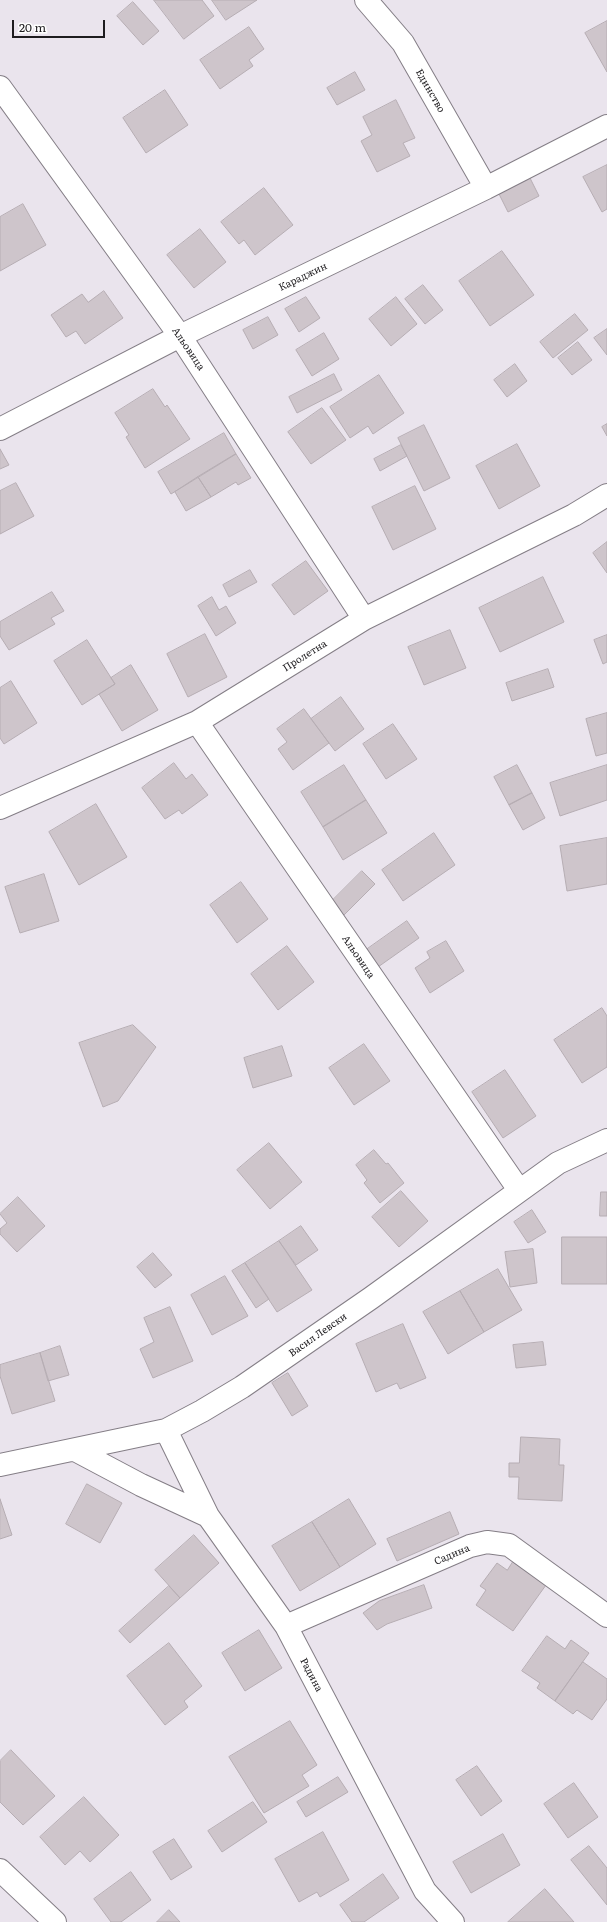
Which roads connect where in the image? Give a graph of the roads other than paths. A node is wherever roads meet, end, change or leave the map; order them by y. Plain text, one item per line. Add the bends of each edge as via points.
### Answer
1 (366, 0) edge
2 (0, 87) edge
3 (607, 126) edge
4 (486, 188) junction
5 (180, 336) junction
6 (0, 429) edge
7 (607, 495) edge
8 (364, 620) junction
9 (197, 722) junction
10 (0, 808) edge
11 (607, 1140) edge
12 (519, 1190) junction
13 (166, 1430) junction
14 (75, 1450) junction
15 (0, 1465) edge
16 (208, 1516) junction
17 (607, 1616) edge
18 (286, 1626) junction
19 (0, 1870) edge
20 (55, 1922) edge
21 (453, 1922) edge

1 - 4 street, Единство via 403,43
2 - 5 street, Альовица
3 - 4 street, Караджин
4 - 5 street, Караджин
5 - 6 street, Караджин
5 - 8 street, Альовица
7 - 8 street, Пролетна via 574,515
8 - 9 street, Пролетна
9 - 10 street, Пролетна
9 - 12 street, Альовица
11 - 12 street, Васил Левски via 558,1163
12 - 13 street, Васил Левски via 371,1298 242,1387
13 - 14 street, Васил Левски
13 - 16 street, Радина
14 - 15 street, Васил Левски
14 - 16 street via 141,1485
16 - 18 street, Радина
17 - 18 street, Садина via 509,1545 487,1542 470,1546
18 - 21 street, Радина via 425,1891
19 - 20 street

